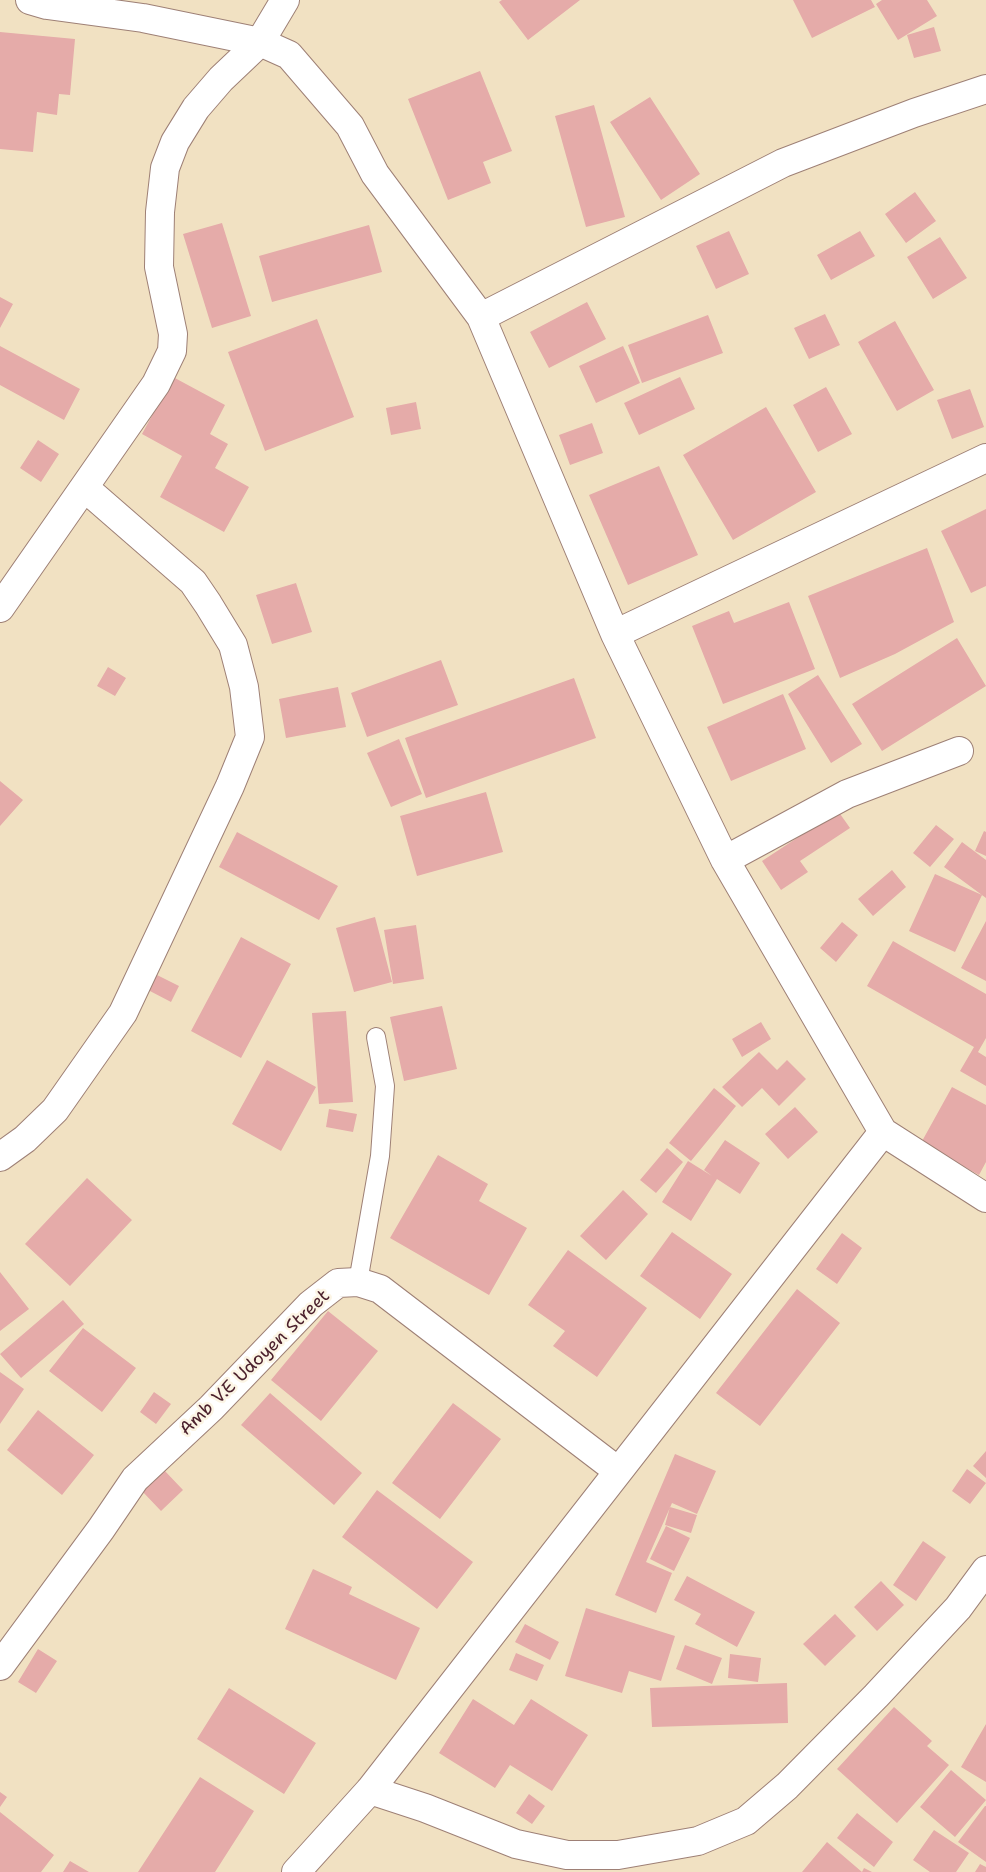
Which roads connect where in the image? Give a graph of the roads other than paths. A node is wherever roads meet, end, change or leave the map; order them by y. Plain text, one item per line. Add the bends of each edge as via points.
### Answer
1 (30, 0) edge
2 (285, 0) edge
3 (260, 42) junction
4 (986, 89) edge
5 (481, 317) junction
6 (986, 458) edge
7 (85, 488) junction
8 (0, 608) edge
9 (615, 634) junction
10 (959, 751) dead end
11 (725, 860) junction
12 (376, 1037) dead end
13 (883, 1132) junction
14 (0, 1157) edge
15 (986, 1198) edge
16 (358, 1282) junction
17 (618, 1471) junction
18 (986, 1570) edge
19 (0, 1666) edge
20 (370, 1790) junction
21 (296, 1872) edge

1 - 3 street via 143,18
2 - 3 street
3 - 5 street via 289,55 350,126 375,174
3 - 7 street via 196,108 175,142 165,168 159,240 159,267 173,334 172,351 156,384
4 - 5 street via 783,163
5 - 9 street
6 - 9 street
7 - 8 street
7 - 14 street via 193,582 208,604 233,645 244,687 250,737 123,1012 56,1110
9 - 11 street
10 - 11 street via 847,794
11 - 13 street
12 - 16 lane via 385,1086 380,1156
13 - 15 street
13 - 17 street
16 - 17 street, Amb V.E Udoyen Street via 380,1289
16 - 19 street, Amb V.E Udoyen Street via 338,1283 311,1304 211,1408 135,1479
17 - 20 street
18 - 20 street via 958,1608 787,1786 746,1821 698,1841 618,1855 567,1855 516,1844
20 - 21 street

